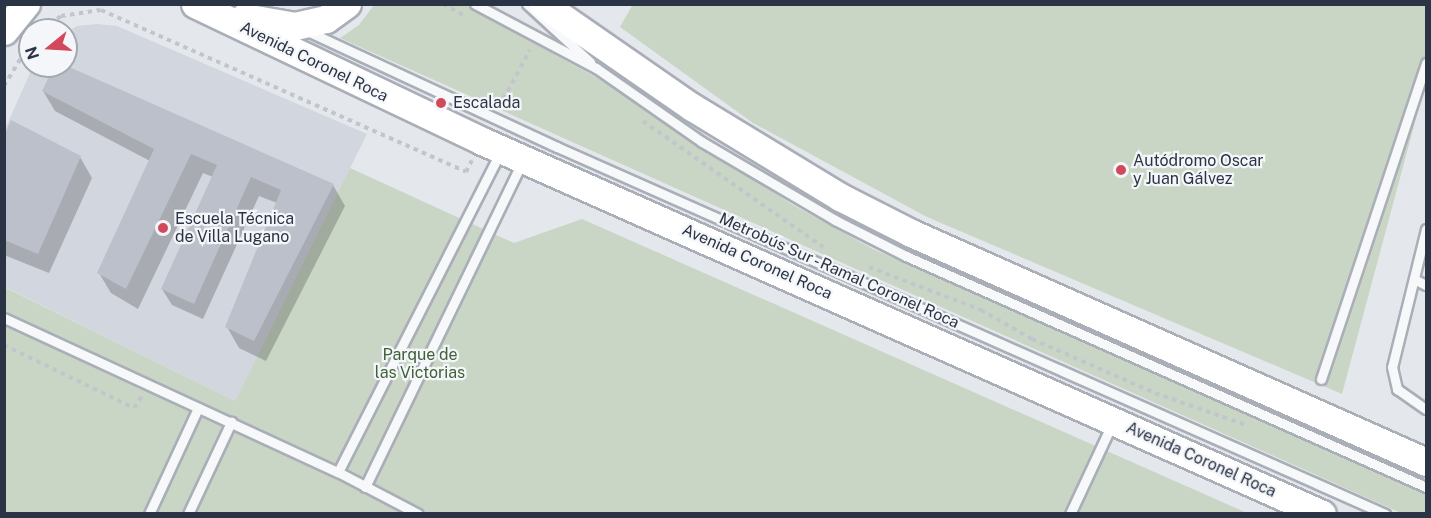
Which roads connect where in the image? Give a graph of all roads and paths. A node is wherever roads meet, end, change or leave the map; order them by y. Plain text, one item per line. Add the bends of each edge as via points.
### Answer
1 (26, 4) edge
2 (347, 4) edge
3 (475, 4) edge
4 (527, 4) edge
5 (200, 7) edge
6 (552, 7) edge
7 (58, 18) edge
8 (295, 26) junction
9 (4, 31) edge
10 (530, 50) dead end
11 (18, 63) edge
12 (1426, 63) edge
13 (596, 68) junction
14 (4, 87) edge
15 (494, 116) junction
16 (513, 154) junction
17 (466, 172) dead end
18 (1426, 229) edge
19 (1414, 279) junction
20 (1426, 285) edge
21 (4, 318) edge
22 (4, 345) edge
23 (1321, 379) dead end
24 (148, 385) junction
25 (198, 408) junction
26 (1426, 410) edge
27 (1113, 422) junction
28 (231, 423) junction
29 (1426, 462) edge
30 (338, 472) junction
31 (365, 487) junction
32 (1426, 487) edge
33 (149, 513) edge
34 (188, 513) edge
35 (418, 513) edge
36 (1070, 513) edge
37 (1322, 513) edge
38 (1385, 513) edge

1 - 9 main road
2 - 8 main road via 326,19
3 - 13 lane
4 - 13 lane
5 - 8 main road
5 - 16 main road, Avenida Coronel Roca via 312,63
6 - 29 main road via 692,107 840,197 922,238
7 - 17 path via 101,10
8 - 15 lane, Metrobús Sur - Ramal Coronel Roca
10 - 15 path
11 - 14 path
12 - 23 lane
13 - 32 lane via 702,142 875,241
15 - 38 lane, Metrobús Sur - Ramal Coronel Roca
16 - 27 main road, Avenida Coronel Roca
16 - 30 lane
16 - 31 lane
18 - 19 lane
19 - 20 lane
19 - 26 lane via 1392,367 1397,389
21 - 24 lane
22 - 24 path via 134,408
24 - 25 lane
25 - 28 lane
25 - 33 lane
27 - 36 lane
27 - 37 main road, Avenida Coronel Roca
28 - 30 lane
28 - 34 lane
30 - 31 lane
31 - 35 lane

